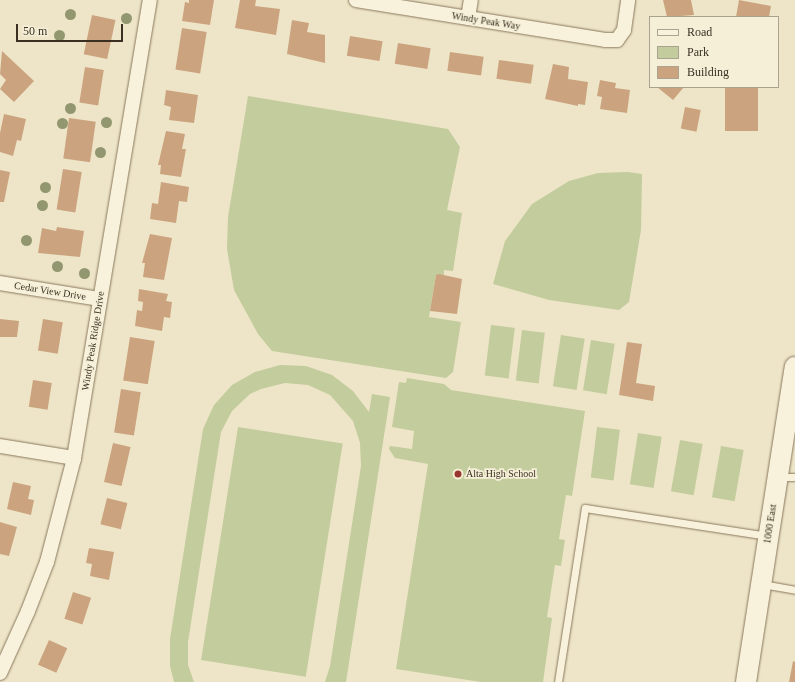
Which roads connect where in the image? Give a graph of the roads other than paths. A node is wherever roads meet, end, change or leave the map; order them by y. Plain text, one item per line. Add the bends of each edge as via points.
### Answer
1 (150, 0) edge
2 (356, 0) edge
3 (471, 0) edge
4 (628, 0) edge
5 (468, 18) junction
6 (0, 283) edge
7 (100, 299) junction
8 (795, 367) edge
9 (0, 446) edge
10 (74, 458) junction
11 (786, 477) edge
12 (768, 536) junction
13 (761, 584) junction
14 (795, 590) edge
15 (0, 673) edge
16 (558, 682) edge
17 (746, 682) edge

1 - 7 street, Windy Peak Ridge Drive
2 - 5 street, Windy Peak Way
3 - 5 street
4 - 5 street, Windy Peak Way via 624,30 617,40 593,39
6 - 7 street, Cedar View Drive
7 - 10 street, Windy Peak Ridge Drive
8 - 11 street, 1000 East
9 - 10 street
10 - 15 street, Windy Peak Ridge Drive via 47,562
11 - 12 street, 1000 East
12 - 13 street, 1000 East
12 - 16 lane via 585,508
13 - 14 lane
13 - 17 street, 1000 East

